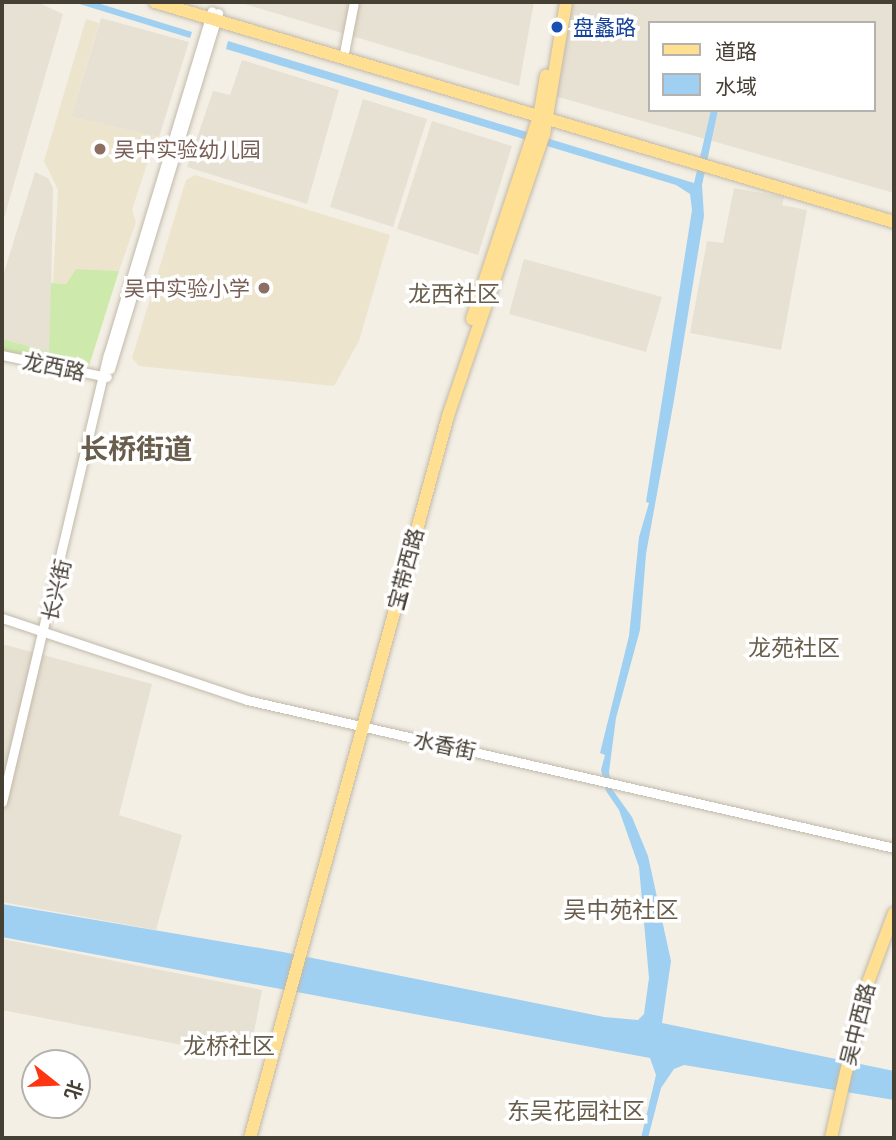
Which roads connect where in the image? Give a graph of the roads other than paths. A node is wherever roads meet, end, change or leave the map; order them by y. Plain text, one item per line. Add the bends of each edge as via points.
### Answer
1 (155, 2) edge
2 (180, 2) edge
3 (354, 2) edge
4 (558, 2) edge
5 (566, 2) edge
6 (214, 16) junction
7 (344, 55) junction
8 (544, 114) junction
9 (710, 164) junction
10 (894, 214) edge
11 (894, 222) edge
12 (2, 355) edge
13 (107, 377) junction
14 (2, 618) edge
15 (46, 632) junction
16 (358, 726) junction
17 (2, 802) edge
18 (894, 848) edge
19 (894, 913) edge
20 (894, 930) edge
21 (286, 991) junction
22 (852, 1055) junction
23 (845, 1095) junction
24 (242, 1138) edge
25 (250, 1138) edge
26 (831, 1138) edge
27 (838, 1138) edge

1 - 6 main road
2 - 6 main road
3 - 7 street
4 - 8 main road, 宝带西路
5 - 8 main road, 宝带西路
6 - 7 main road
6 - 13 street, 长兴街 via 108,355
7 - 8 main road
8 - 9 main road
8 - 16 main road, 宝带西路 via 448,416
9 - 10 main road
9 - 11 main road
12 - 13 street, 龙西路
13 - 15 street, 长兴街
14 - 15 street, 水香街
15 - 16 street, 水香街 via 247,699
15 - 17 street, 长兴街
16 - 18 street, 水香街
16 - 21 main road, 宝带西路
19 - 22 main road, 吴中西路 via 866,986
20 - 22 main road, 吴中西路
21 - 24 main road, 宝带西路
21 - 25 main road, 宝带西路
22 - 23 main road, 吴中西路
23 - 26 main road, 吴中西路
23 - 27 main road, 吴中西路

